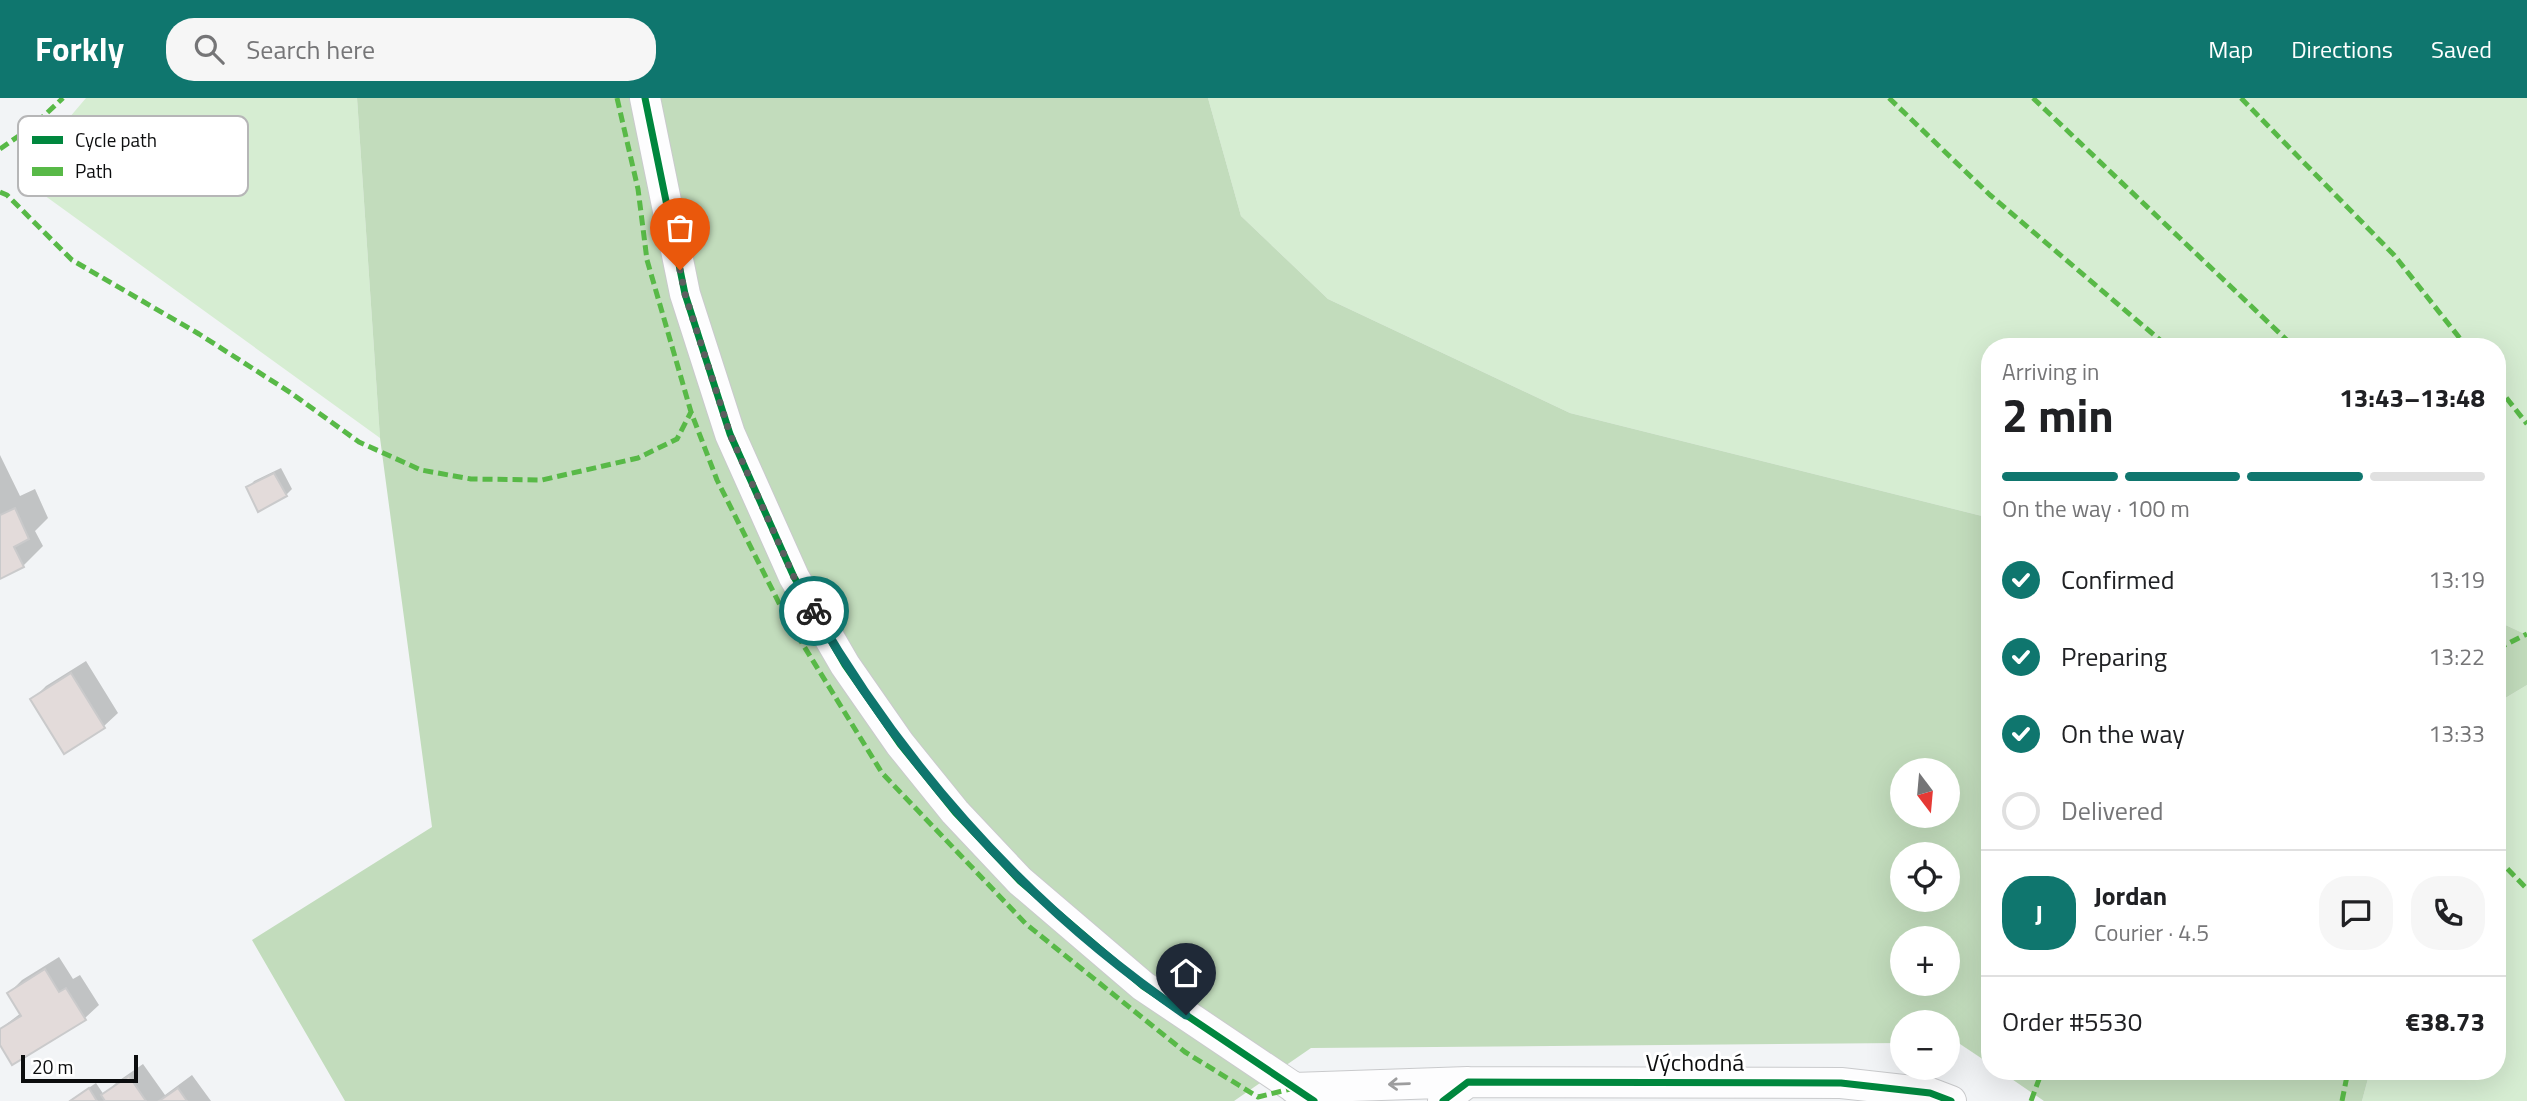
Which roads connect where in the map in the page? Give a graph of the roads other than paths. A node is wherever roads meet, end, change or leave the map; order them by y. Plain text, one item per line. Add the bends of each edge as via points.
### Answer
1 (645, 98) edge
2 (1468, 1082) junction
3 (1304, 1095) edge
4 (1443, 1101) edge
5 (1951, 1101) edge

1 - 3 street via 685,294 730,434 794,577 845,665 947,803 1020,881 1143,986
2 -> 3 street, Východná
2 - 4 street
2 - 5 street, Východná via 1842,1083 1930,1093

